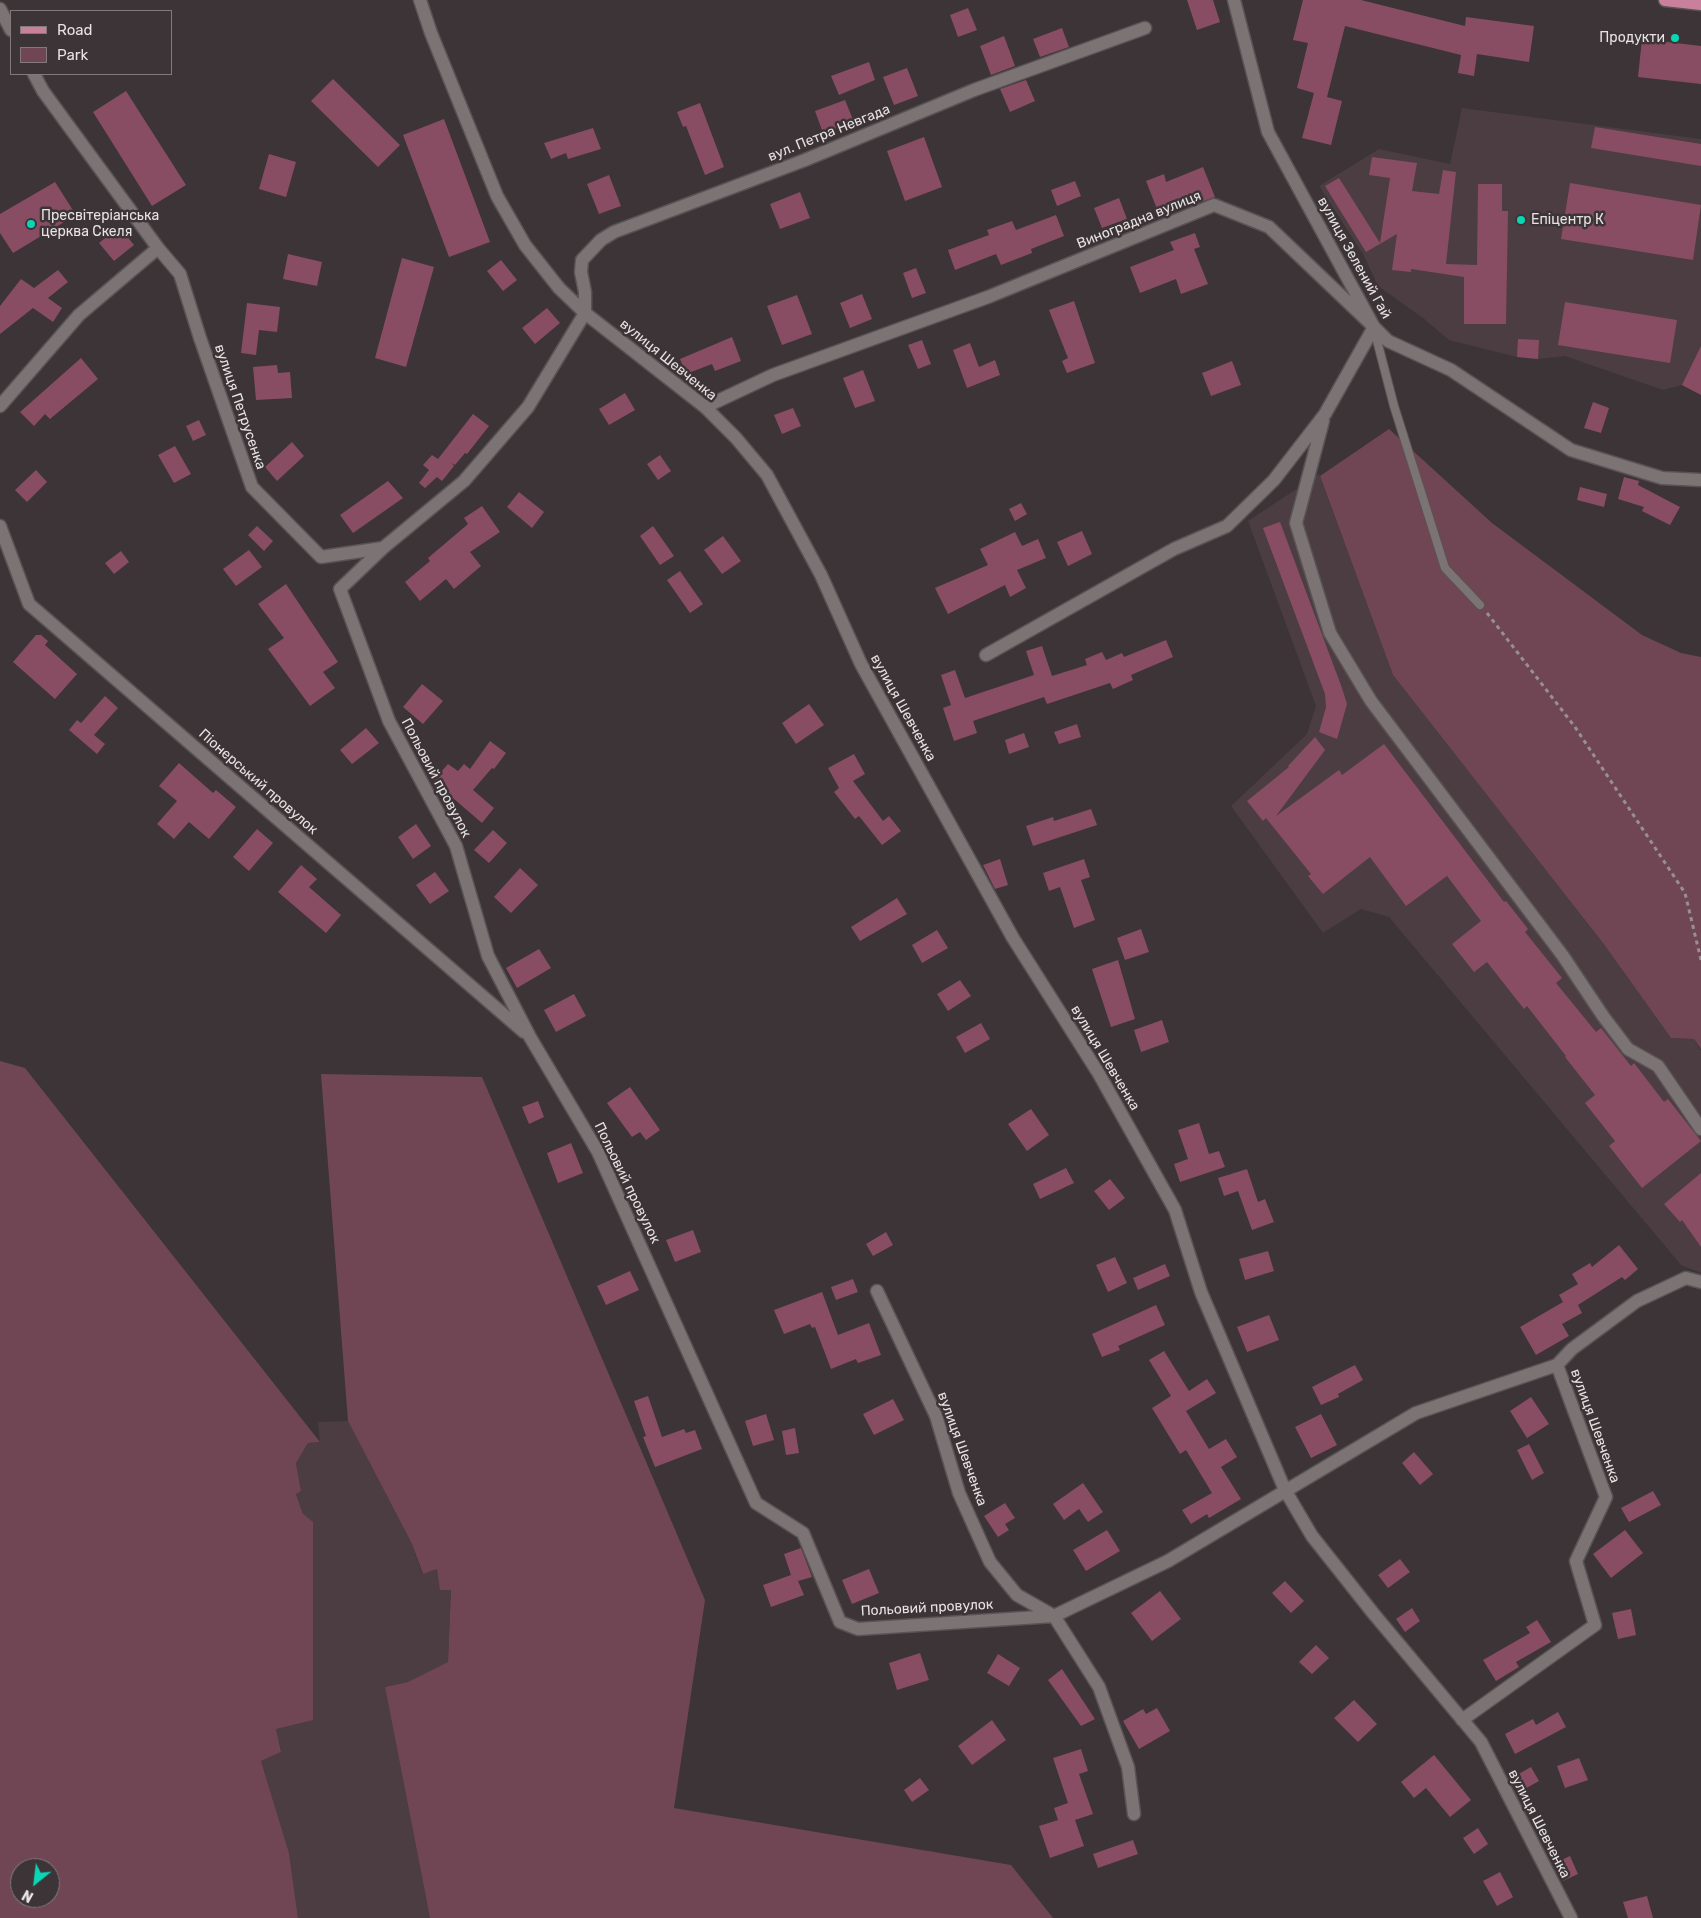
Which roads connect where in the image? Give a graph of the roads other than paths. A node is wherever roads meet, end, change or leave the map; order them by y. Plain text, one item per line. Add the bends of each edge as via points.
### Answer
1 (420, 0) edge
2 (1234, 0) edge
3 (1665, 0) edge
4 (1701, 4) edge
5 (0, 9) edge
6 (10, 28) edge
7 (1144, 28) dead end
8 (35, 75) edge
9 (158, 248) junction
10 (585, 313) junction
11 (1374, 327) junction
12 (0, 406) edge
13 (705, 407) junction
14 (1325, 414) junction
15 (1701, 480) edge
16 (0, 526) edge
17 (383, 548) junction
18 (1480, 605) road end
19 (986, 655) dead end
20 (530, 1037) junction
21 (1701, 1129) edge
22 (1701, 1271) edge
23 (1686, 1278) junction
24 (1701, 1282) edge
25 (877, 1291) dead end
26 (1557, 1366) junction
27 (1285, 1490) junction
28 (1054, 1616) junction
29 (1462, 1720) junction
30 (1134, 1814) dead end
31 (1571, 1918) edge

1 - 10 street, вулиця Шевченка via 497,196 525,245 559,288
2 - 11 street, вулиця Зелений Гай via 1268,132
3 - 4 main road
5 - 6 street
7 - 10 street, вул. Петра Невгада via 974,90 805,160 614,232 601,240 582,260
8 - 9 street, вулиця Петрусенка
9 - 12 street via 78,316
9 - 17 street, вулиця Петрусенка via 180,274 252,487 321,557
10 - 13 street, вулиця Шевченка
10 - 17 street, Польовий провулок via 528,407 464,481
11 - 13 street, Виноградна вулиця via 1269,226 1214,205 988,297 773,375
11 - 14 street
11 - 15 street, вулиця Зелений Гай via 1388,341 1451,370 1571,450 1662,478
11 - 18 lane via 1394,406 1445,568
13 - 27 street, вулиця Шевченка via 767,475 821,575 861,664 1012,938 1098,1074 1175,1210 1201,1292
14 - 19 street via 1274,480 1227,526 1174,549
14 - 21 street via 1296,523 1330,634 1371,701 1553,942 1603,1016 1628,1049 1658,1066
16 - 20 street, Піонерський провулок via 29,604
17 - 20 street, Польовий провулок via 340,590 389,721 456,846 488,956
20 - 28 street, Польовий провулок via 598,1152 756,1504 803,1533 840,1622 858,1629
22 - 23 street
23 - 24 street
23 - 26 street via 1637,1301 1572,1349
25 - 28 street, вулиця Шевченка via 936,1416 959,1493 990,1562 1017,1595
26 - 27 street, вулиця Шевченка via 1416,1413
26 - 29 street, вулиця Шевченка via 1606,1497 1576,1561 1595,1625
27 - 28 street, Польовий провулок via 1168,1561
27 - 29 street, вулиця Шевченка via 1312,1536
28 - 30 street, вулиця Шевченка via 1099,1688 1128,1767
29 - 31 street, вулиця Шевченка via 1481,1742

